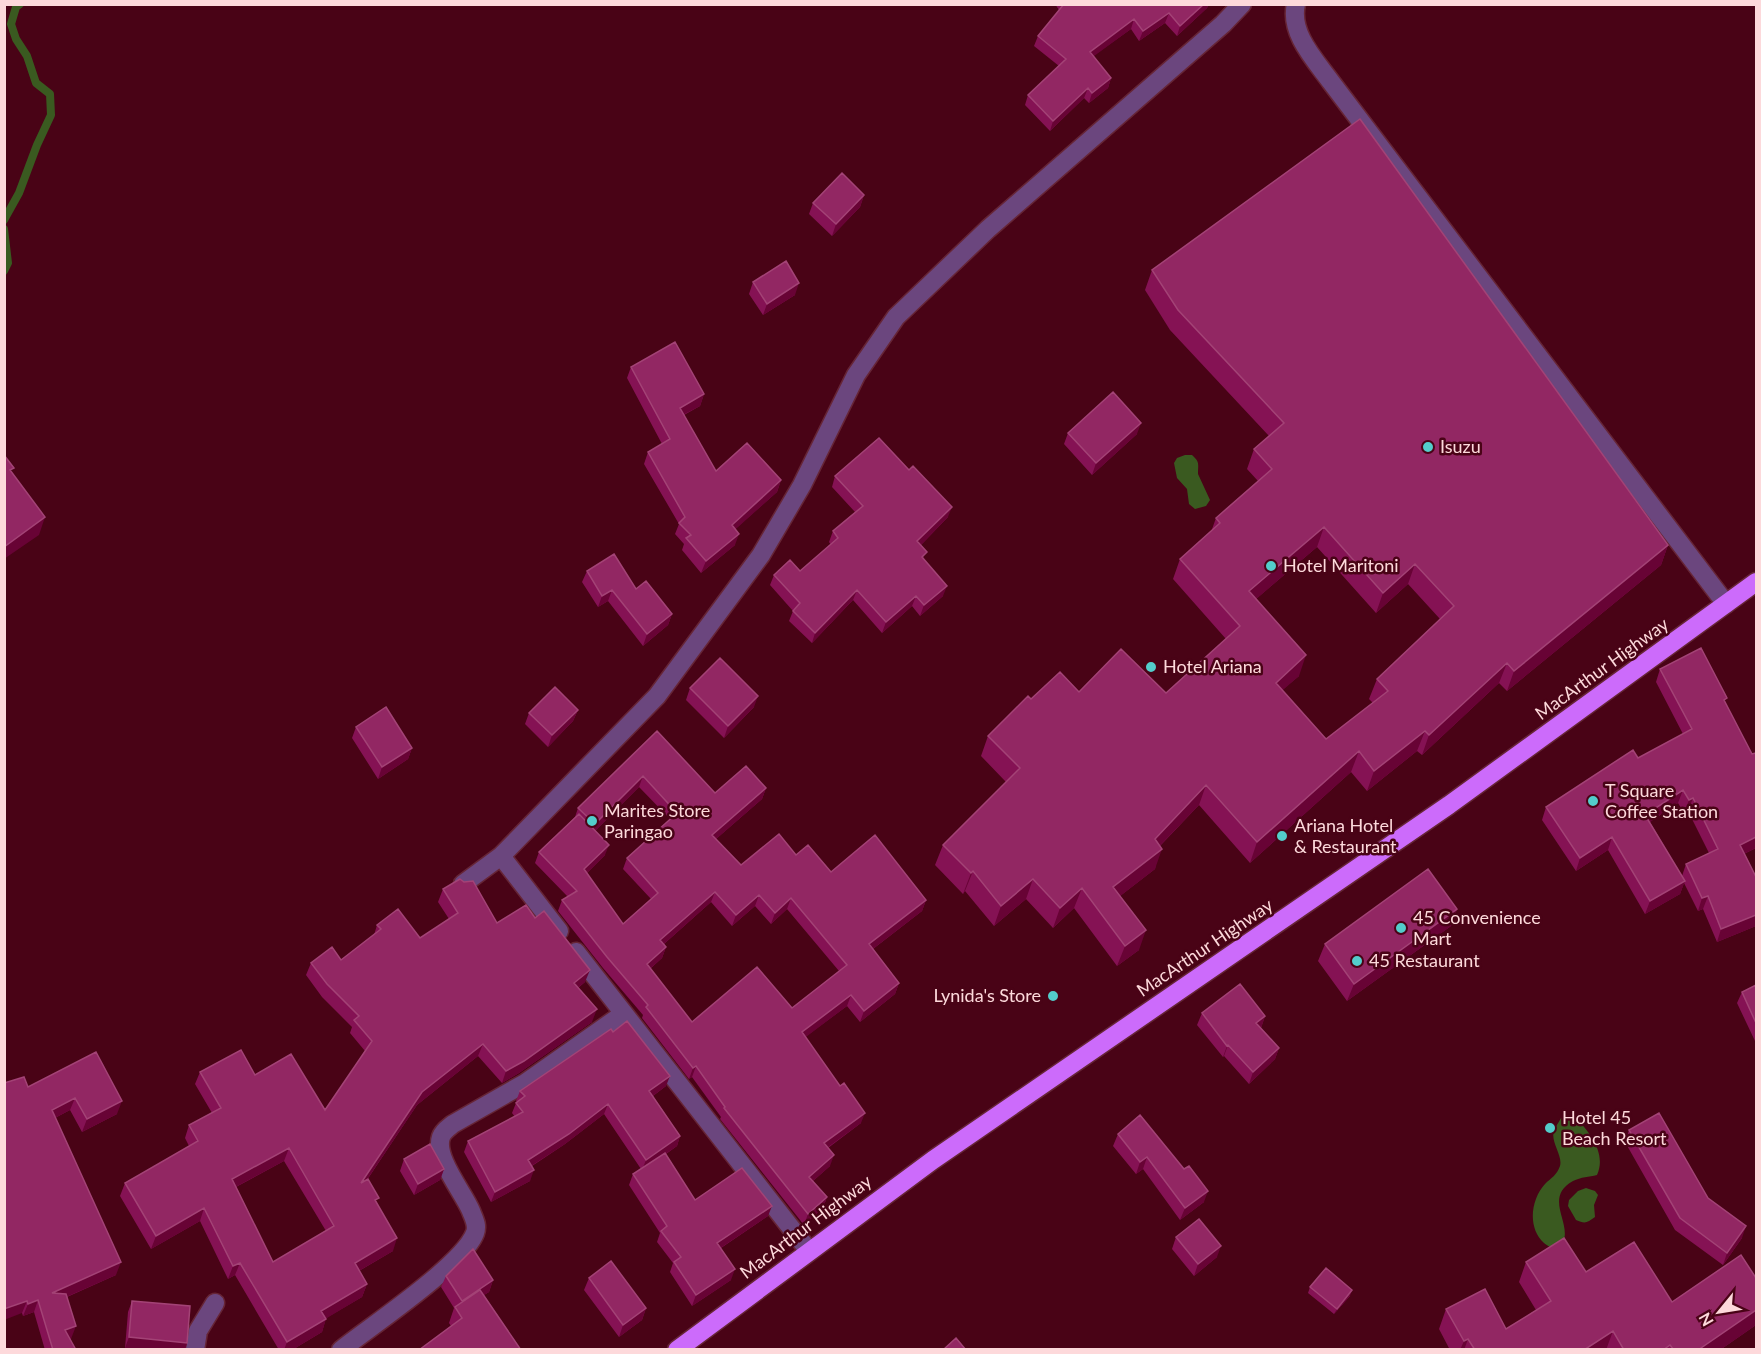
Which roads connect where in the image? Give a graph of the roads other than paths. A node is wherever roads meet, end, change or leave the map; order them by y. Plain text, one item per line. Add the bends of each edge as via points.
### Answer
1 (1242, 4) edge
2 (1296, 4) edge
3 (1756, 582) edge
4 (1726, 604) junction
5 (501, 856) junction
6 (463, 884) edge
7 (623, 1014) junction
8 (809, 1251) junction
9 (215, 1303) dead end
10 (195, 1350) edge
11 (341, 1350) edge
12 (677, 1350) edge

1 - 5 street via 988,229 896,317 856,375 802,485 761,555 691,651 657,696
2 - 4 street via 1294,13 1302,41 1325,74
3 - 4 highway, MacArthur Highway
4 - 8 highway, MacArthur Highway via 1449,805 933,1160
5 - 6 street
5 - 7 street
7 - 8 street
7 - 11 street via 525,1083 444,1131 440,1139 441,1157 466,1198 476,1232 467,1248 436,1276
8 - 12 highway, MacArthur Highway
9 - 10 street via 198,1331

